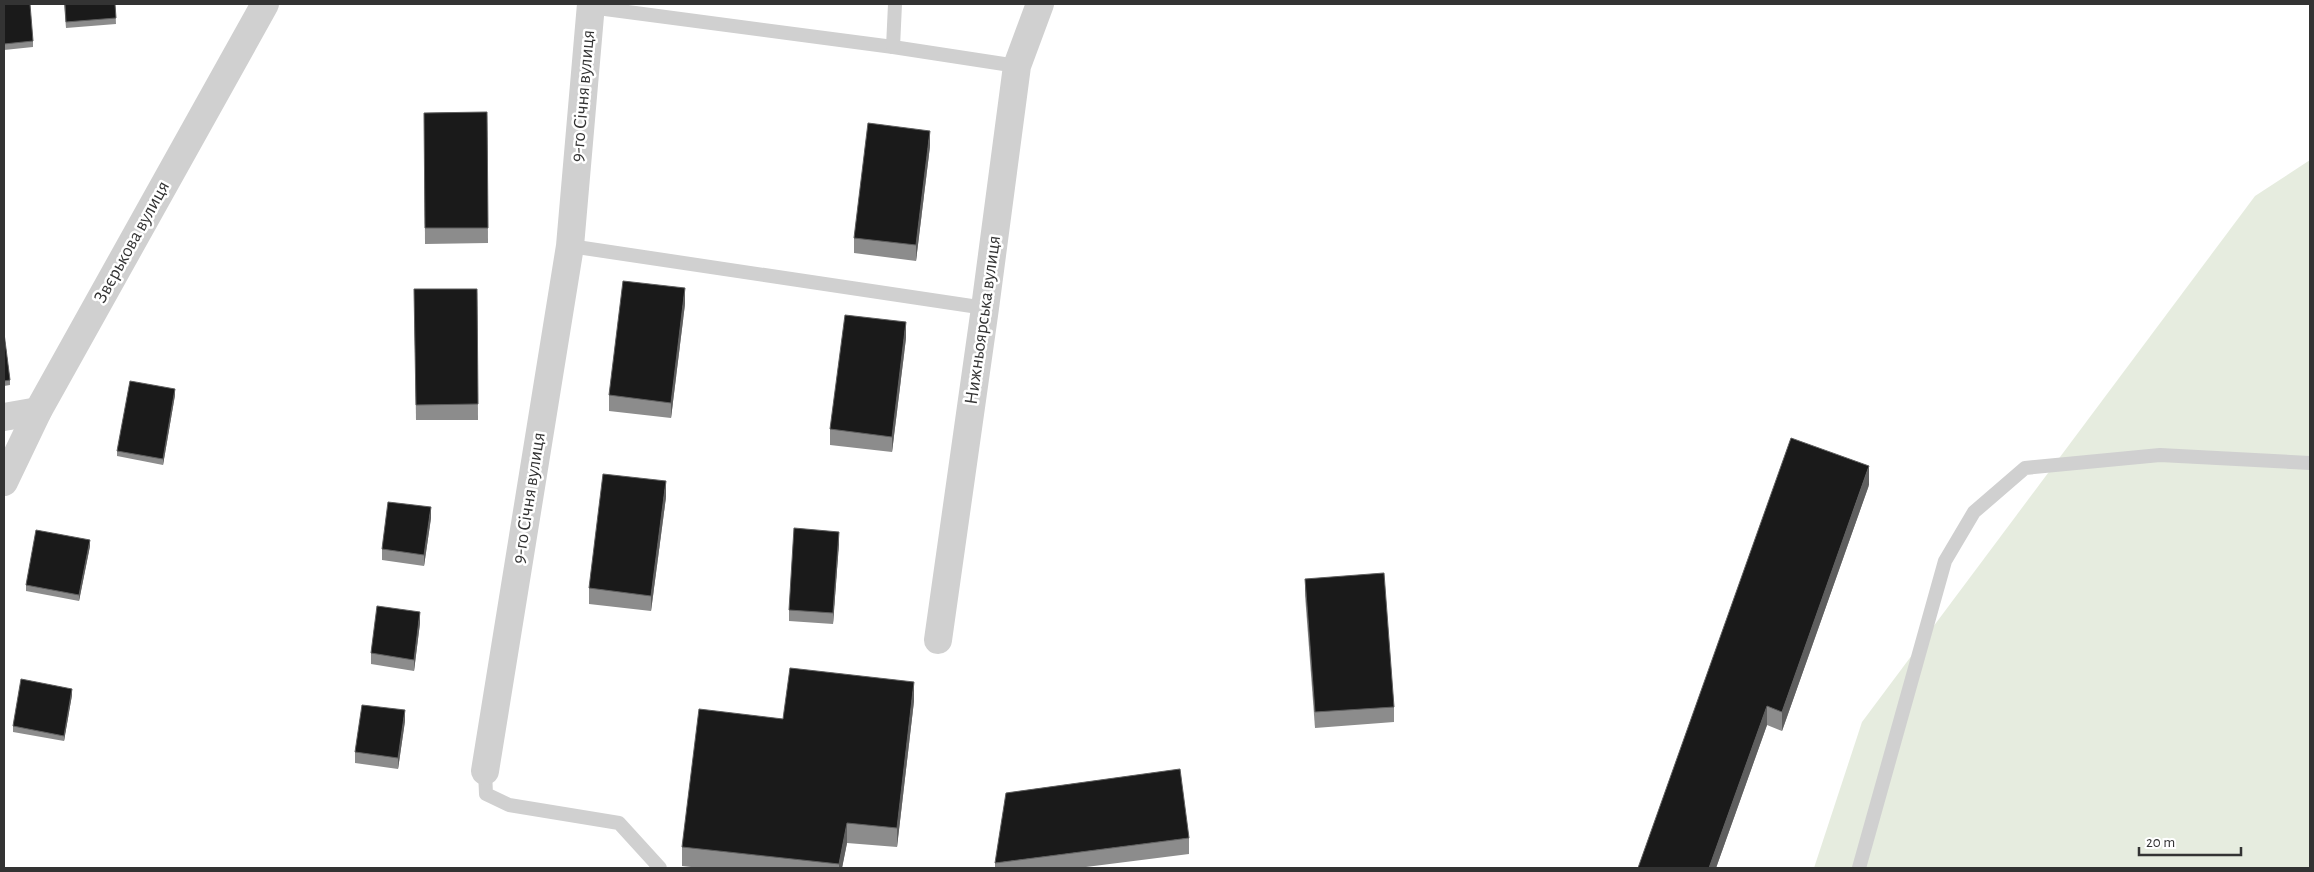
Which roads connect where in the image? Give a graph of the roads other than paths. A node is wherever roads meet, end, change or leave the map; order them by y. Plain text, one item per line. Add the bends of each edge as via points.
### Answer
1 (265, 4) edge
2 (895, 4) edge
3 (1040, 4) edge
4 (591, 5) edge
5 (894, 47) junction
6 (1017, 66) junction
7 (570, 246) junction
8 (986, 308) junction
9 (38, 411) junction
10 (4, 417) edge
11 (2310, 463) edge
12 (4, 482) edge
13 (938, 640) dead end
14 (485, 771) joint
15 (660, 868) edge
16 (1860, 868) edge

1 - 9 street, Звєрькова вулиця
2 - 5 lane
3 - 6 street, Нижньоярська вулиця
4 - 5 lane
4 - 7 street, 9-го Січня вулиця
5 - 6 lane
6 - 8 street, Нижньоярська вулиця
7 - 8 lane
7 - 14 street, 9-го Січня вулиця
8 - 13 street, Нижньоярська вулиця
9 - 10 street
9 - 12 street, Звєрькова вулиця
11 - 16 lane via 2160,455 2025,468 1974,512 1945,560
14 - 15 lane, 9-го Січня вулиця via 486,794 509,805 619,823

